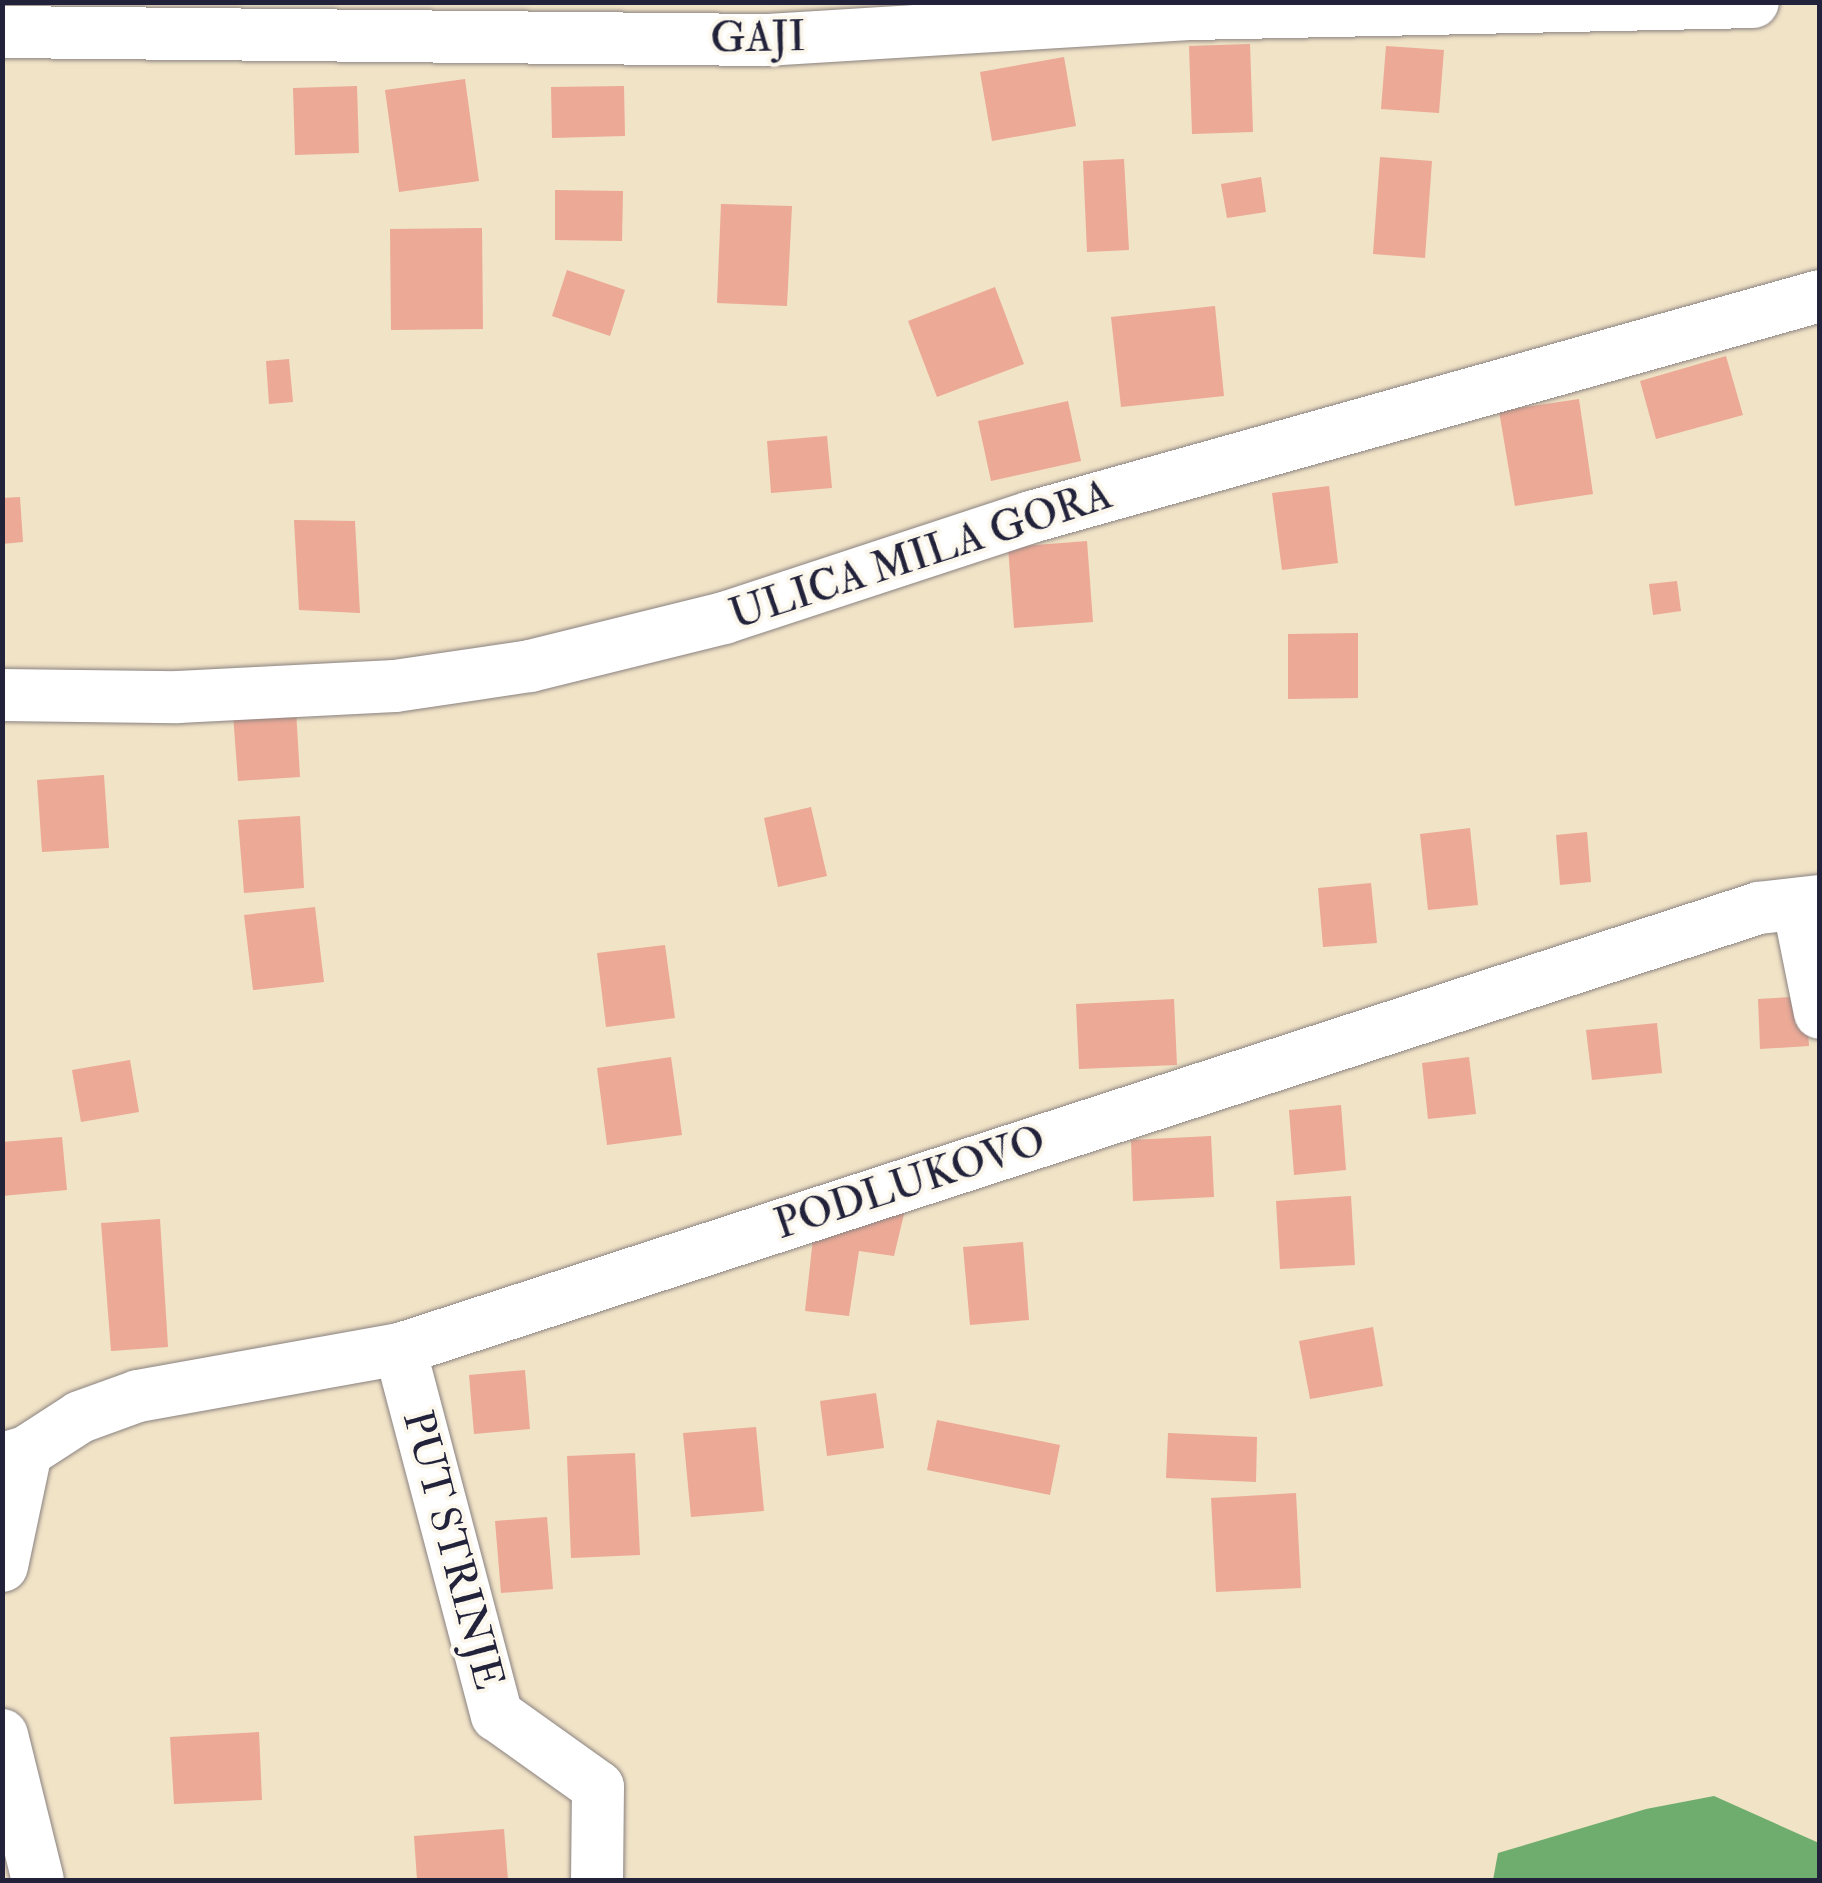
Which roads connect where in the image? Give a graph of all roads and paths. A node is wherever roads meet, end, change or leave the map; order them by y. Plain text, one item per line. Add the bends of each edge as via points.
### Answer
1 (1753, 2) edge
2 (2, 32) edge
3 (1820, 296) edge
4 (2, 695) edge
5 (1809, 903) edge
6 (1820, 1013) edge
7 (400, 1349) junction
8 (14, 1456) edge
9 (2, 1566) edge
10 (2, 1734) edge
11 (38, 1880) edge
12 (597, 1880) edge

1 - 2 street, GAJI via 1192,14 766,40
3 - 4 street, ULICA MILA GORA via 1032,517 724,618 530,666 375,687 178,697
5 - 6 street
5 - 7 street, PODLUKOVO via 1759,908
7 - 8 street, PODLUKOVO via 138,1396 80,1416
7 - 12 street, PUT STRINJE via 497,1716 598,1787
8 - 9 street
10 - 11 street

